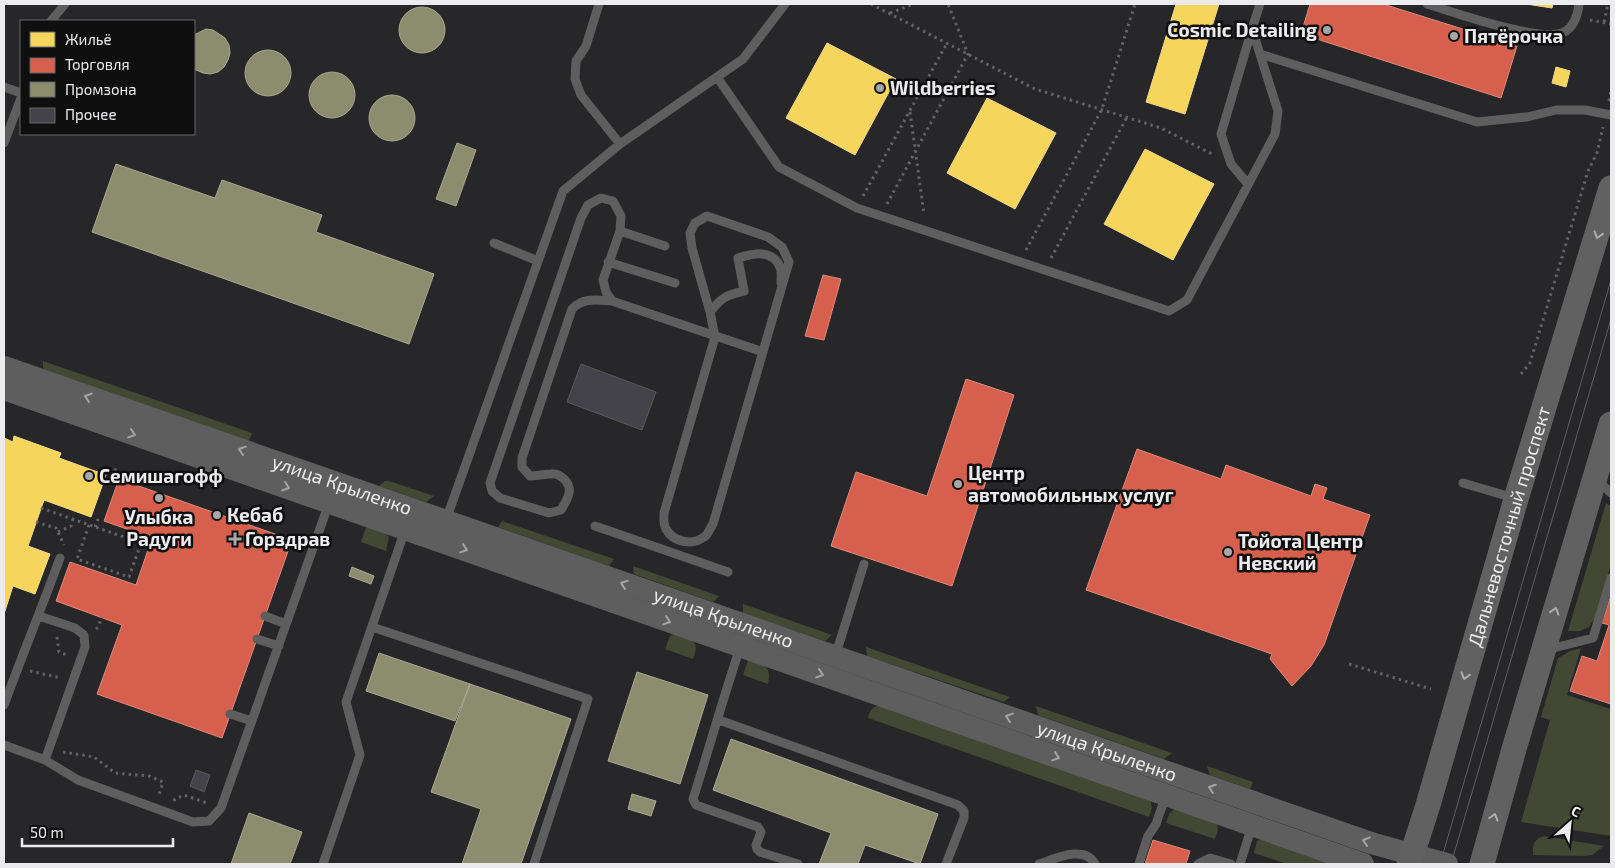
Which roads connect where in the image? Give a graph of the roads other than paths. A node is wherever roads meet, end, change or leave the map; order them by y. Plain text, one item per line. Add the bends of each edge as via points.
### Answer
1 (65, 4) edge
2 (599, 4) edge
3 (785, 4) edge
4 (1260, 4) edge
5 (1427, 4) edge
6 (1579, 4) edge
7 (52, 20) edge
8 (1252, 29) junction
9 (1260, 54) junction
10 (717, 78) junction
11 (4, 87) edge
12 (20, 94) edge
13 (20, 101) edge
14 (1611, 114) edge
15 (4, 143) edge
16 (620, 144) junction
17 (1248, 184) junction
18 (1611, 188) edge
19 (620, 231) junction
20 (494, 243) dead end
21 (664, 246) dead end
22 (538, 261) junction
23 (608, 262) junction
24 (675, 283) dead end
25 (782, 290) junction
26 (612, 301) junction
27 (710, 312) junction
28 (715, 337) junction
29 (763, 352) junction
30 (4, 367) edge
31 (4, 389) edge
32 (1611, 424) edge
33 (1463, 483) dead end
34 (1603, 486) edge
35 (332, 493) junction
36 (1516, 499) junction
37 (409, 519) junction
38 (595, 526) dead end
39 (442, 531) junction
40 (60, 558) road end
41 (864, 564) dead end
42 (728, 572) dead end
43 (1611, 578) edge
44 (39, 616) junction
45 (265, 616) dead end
46 (286, 624) junction
47 (372, 627) junction
48 (744, 636) junction
49 (257, 638) dead end
50 (278, 646) junction
51 (1543, 651) junction
52 (835, 657) junction
53 (4, 705) edge
54 (230, 714) dead end
55 (719, 720) junction
56 (252, 721) junction
57 (4, 745) edge
58 (45, 760) junction
59 (1170, 785) junction
60 (1256, 815) junction
61 (1411, 859) edge
62 (323, 864) edge
63 (534, 864) edge
64 (798, 864) edge
65 (946, 864) edge
66 (1039, 864) edge
67 (1095, 864) edge
68 (1139, 864) edge
69 (1198, 864) edge
70 (1226, 864) edge
71 (1240, 864) edge
72 (1363, 864) edge
73 (1447, 864) edge
74 (1482, 864) edge

1 - 7 lane
2 - 16 lane via 586,46 576,61 575,79 581,95
3 - 10 lane via 743,59
4 - 8 lane
5 - 6 lane via 1495,25 1549,35 1566,31 1577,18
8 - 9 lane
8 - 17 lane via 1221,134 1231,164
9 - 14 lane via 1477,122 1527,117 1556,110
9 - 17 lane via 1278,111 1275,134
10 - 16 lane
10 - 17 lane via 779,166 857,208 1170,311 1187,300
11 - 12 lane
13 - 15 lane
16 - 22 lane via 563,191
18 -> 36 main road, Дальневосточный проспект
19 - 21 lane
19 - 23 lane
19 - 26 lane via 621,216 613,201 601,198 588,205 490,483 492,491 500,498 549,513 561,510 568,499 568,483 560,475 530,476 522,467 522,458 572,309 587,300
20 - 22 lane
22 - 39 lane
23 - 24 lane
23 - 26 lane via 603,280
25 - 27 lane via 780,267 771,256 758,253 738,258 744,290 718,301
25 - 27 lane via 789,262 782,247 768,237 707,216 695,223 690,233
25 - 29 lane
26 - 28 lane
27 - 28 lane
28 - 29 lane
28 - 29 lane via 664,513 664,527 671,536 682,541 706,537 713,524
35 -> 30 street, улица Крыленко
31 -> 35 street, улица Крыленко
32 - 34 main road
33 - 36 lane
51 -> 34 main road
35 - 37 street, улица Крыленко
35 - 46 lane
36 -> 61 main road, Дальневосточный проспект
37 - 39 street, улица Крыленко
37 - 47 lane
38 - 42 lane
39 - 48 street, улица Крыленко
40 - 44 lane
41 - 52 lane
43 - 51 lane via 1593,638
44 - 53 lane
44 - 58 lane via 76,628 84,635 85,647
45 - 46 lane
46 - 50 lane
47 - 62 lane via 346,702 360,755
47 - 63 lane via 588,699
48 - 52 street, улица Крыленко
48 - 55 lane
48 -> 59 street, улица Крыленко
49 - 50 lane
50 - 56 lane
74 -> 51 main road
59 -> 52 street, улица Крыленко
54 - 56 lane
55 - 64 lane via 693,803 758,827 761,832 756,845 760,852
55 - 65 lane via 958,805 964,811 964,818
56 - 58 lane via 222,808 209,821 193,822 78,780
57 - 58 lane
59 - 60 street, улица Крыленко
59 - 68 lane
61 -> 60 street, улица Крыленко via 1371,843
60 - 71 lane
60 - 72 street, улица Крыленко
61 - 73 street, улица Крыленко
66 - 67 lane via 1069,854 1082,855
69 - 70 lane via 1210,858

